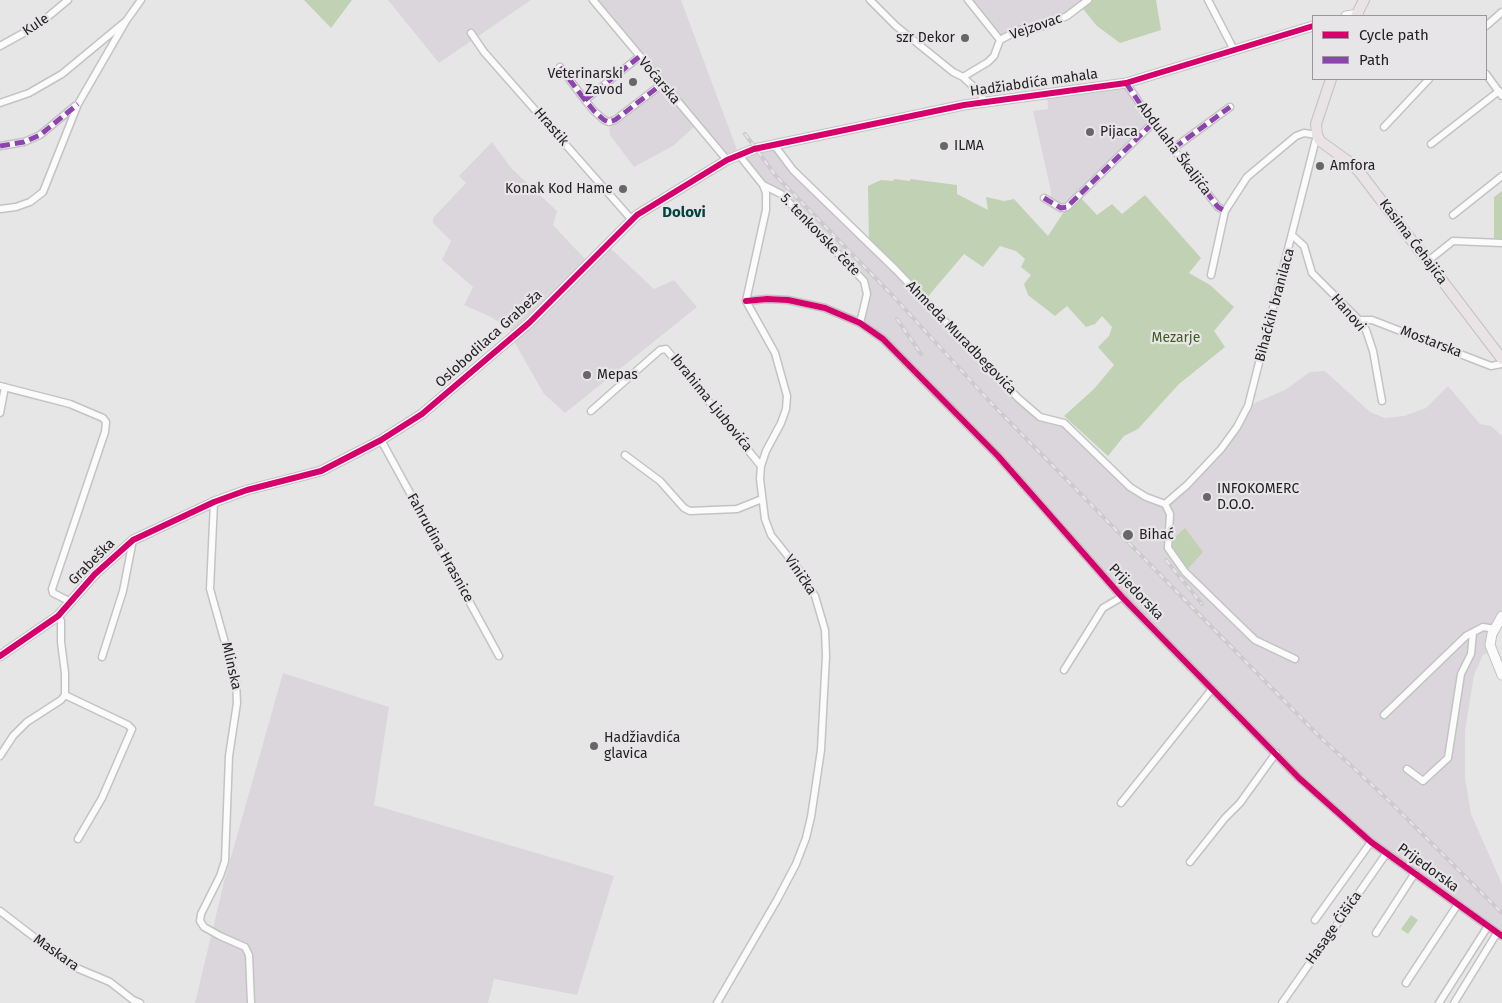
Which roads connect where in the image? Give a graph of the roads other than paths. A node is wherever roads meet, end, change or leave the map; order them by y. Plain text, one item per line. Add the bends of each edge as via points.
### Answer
1 (68, 0) edge
2 (141, 0) edge
3 (593, 0) edge
4 (870, 0) edge
5 (968, 0) edge
6 (1088, 0) edge
7 (1208, 0) edge
8 (1364, 0) edge
9 (1502, 12) edge
10 (1357, 15) edge
11 (126, 21) junction
12 (1487, 25) edge
13 (1312, 26) edge
14 (471, 33) dead end
15 (1000, 40) junction
16 (0, 46) edge
17 (1234, 50) junction
18 (639, 57) junction
19 (560, 67) dead end
20 (1487, 75) edge
21 (963, 77) junction
22 (1330, 80) edge
23 (1428, 80) edge
24 (1126, 83) junction
25 (662, 84) junction
26 (1500, 94) edge
27 (585, 100) junction
28 (0, 102) edge
29 (985, 102) junction
30 (78, 104) junction
31 (1230, 107) dead end
32 (1153, 124) junction
33 (1384, 127) dead end
34 (1317, 134) junction
35 (1431, 144) dead end
36 (0, 146) edge
37 (775, 146) junction
38 (1174, 148) junction
39 (754, 149) joint
40 (739, 155) junction
41 (727, 160) junction
42 (1502, 176) edge
43 (763, 185) junction
44 (1044, 198) dead end
45 (0, 209) edge
46 (1225, 211) junction
47 (1453, 215) dead end
48 (632, 220) junction
49 (1293, 236) junction
50 (1502, 243) edge
51 (1428, 261) junction
52 (1211, 275) dead end
53 (746, 301) junction
54 (1359, 320) junction
55 (860, 323) junction
56 (1502, 359) edge
57 (1502, 364) edge
58 (2, 387) edge
59 (1382, 401) dead end
60 (591, 411) dead end
61 (0, 413) edge
62 (381, 440) junction
63 (625, 455) dead end
64 (761, 466) junction
65 (762, 498) junction
66 (214, 502) junction
67 (1165, 504) junction
68 (133, 540) junction
69 (1122, 596) junction
70 (70, 602) junction
71 (58, 616) junction
72 (1502, 616) edge
73 (1494, 629) junction
74 (1473, 633) junction
75 (4, 651) edge
76 (0, 656) edge
77 (499, 656) dead end
78 (102, 657) dead end
79 (1295, 659) dead end
80 (1064, 670) dead end
81 (1502, 675) edge
82 (1212, 689) junction
83 (65, 694) junction
84 (1384, 715) dead end
85 (1276, 753) junction
86 (0, 756) edge
87 (1407, 769) dead end
88 (1121, 804) dead end
89 (78, 839) dead end
90 (1371, 842) junction
91 (1386, 854) junction
92 (1190, 862) dead end
93 (1415, 873) junction
94 (0, 904) edge
95 (1458, 904) junction
96 (1, 912) edge
97 (1315, 920) dead end
98 (1488, 926) junction
99 (1376, 933) dead end
100 (1500, 935) edge
101 (1406, 983) dead end
102 (140, 1003) edge
103 (251, 1003) edge
104 (717, 1003) edge
105 (1282, 1003) edge
106 (1439, 1003) edge
107 (1454, 1003) edge

1 - 16 street, Kule via 38,25
2 - 11 street
3 - 18 street, Voćarska
4 - 21 street via 896,26
5 - 15 street, Vejzovac
6 - 15 street, Vejzovac via 1052,23 1019,30
7 - 17 street
8 - 10 main road
9 - 12 street
11 - 28 street via 82,60 47,84
11 - 30 street
13 - 17 street, Hadžiabdića mahala
14 - 48 street, Hrastik via 484,52
15 - 21 street via 999,48 988,62
17 - 24 street, Hadžiabdića mahala
18 - 25 street, Voćarska
18 - 27 street
19 - 27 street
20 - 26 street
21 - 29 street
22 - 34 main road, Bihaćkih branilaca via 1316,124
23 - 33 street
24 - 29 street, Hadžiabdića mahala
24 - 32 street, Abdulaha Škaljića
25 - 27 street via 609,122 599,117
25 - 41 street, Voćarska
26 - 35 street
29 - 37 street, Hadžiabdića mahala
30 - 36 street via 40,135 24,142
30 - 45 street via 43,192 30,202
31 - 38 street
32 - 38 street, Abdulaha Škaljića
32 - 44 street via 1067,207 1061,208
34 - 46 street via 1296,136 1258,166
34 - 49 street, Bihaćkih branilaca
34 - 51 main road, Kasima Ćehajića via 1325,146 1361,174
37 - 39 street, Hadžiabdića mahala
37 - 67 street, Ahmeda Muradbegovića via 793,170 889,263 1018,398 1040,417 1064,423 1130,487
38 - 46 street, Abdulaha Škaljića via 1218,207
39 - 40 street, Oslobodilaca Grabeža
40 - 41 street, Oslobodilaca Grabeža
40 - 43 street
41 - 48 street, Oslobodilaca Grabeža
42 - 47 street
43 - 53 street via 766,210
43 - 55 street, 5. tenkovske čete via 781,194 864,281 867,294
46 - 52 street
48 - 62 street, Oslobodilaca Grabeža via 577,277 489,358 422,414
49 - 54 street, Hanovi via 1304,246 1312,273
49 - 67 street, Bihaćkih branilaca via 1248,406 1221,449
50 - 51 street via 1453,241
51 - 56 main road, Kasima Ćehajića
53 - 55 street, Prijedorska via 788,300 839,312
53 - 64 street, Vinička via 775,353 787,396 781,423
54 - 57 street, Mostarska via 1372,320 1491,366
54 - 59 street, Hanovi via 1374,351
55 - 69 street, Prijedorska via 884,340 928,383 998,456
58 - 61 street
58 - 70 street via 70,404 106,422 52,589
60 - 64 street, Ibrahima Ljubovića via 660,350 666,349
62 - 66 street, Oslobodilaca Grabeža via 321,471
62 - 77 street, Fahrudina Hrasnice
63 - 65 street via 660,481 690,511 737,510
64 - 65 street, Vinička
65 - 104 street, Vinička via 771,535 811,588 822,616 826,656 821,750 811,818 796,864
66 - 68 street, Grabeška
66 - 103 street, Mlinska via 210,589 238,692 229,756 225,861 200,921 204,927 245,947 250,962
67 - 79 street via 1170,514 1168,548 1185,572 1255,640
68 - 70 street, Grabeška via 112,557
68 - 78 street via 123,591
69 - 80 street via 1103,608
69 - 82 street, Prijedorska
70 - 71 street, Grabeška
71 - 75 street, Grabeška
71 - 83 street via 61,621
72 - 73 street
73 - 74 street via 1483,627
73 - 81 street via 1490,645
74 - 84 street via 1466,636
74 - 87 street via 1471,654 1461,674 1448,758 1423,781
75 - 76 street, Grabeška
82 - 85 street, Prijedorska
82 - 88 street
83 - 86 street via 22,726
83 - 89 street via 132,729 102,798
85 - 90 street, Prijedorska
85 - 92 street via 1240,803
90 - 91 street, Prijedorska
90 - 97 street
91 - 93 street, Prijedorska
91 - 105 street, Hasage Ćišića
93 - 95 street, Prijedorska
93 - 99 street
94 - 96 street
95 - 98 street, Prijedorska
95 - 101 street
96 - 102 street, Maskara via 72,966 110,982
98 - 100 street, Prijedorska
98 - 106 street
100 - 107 street

